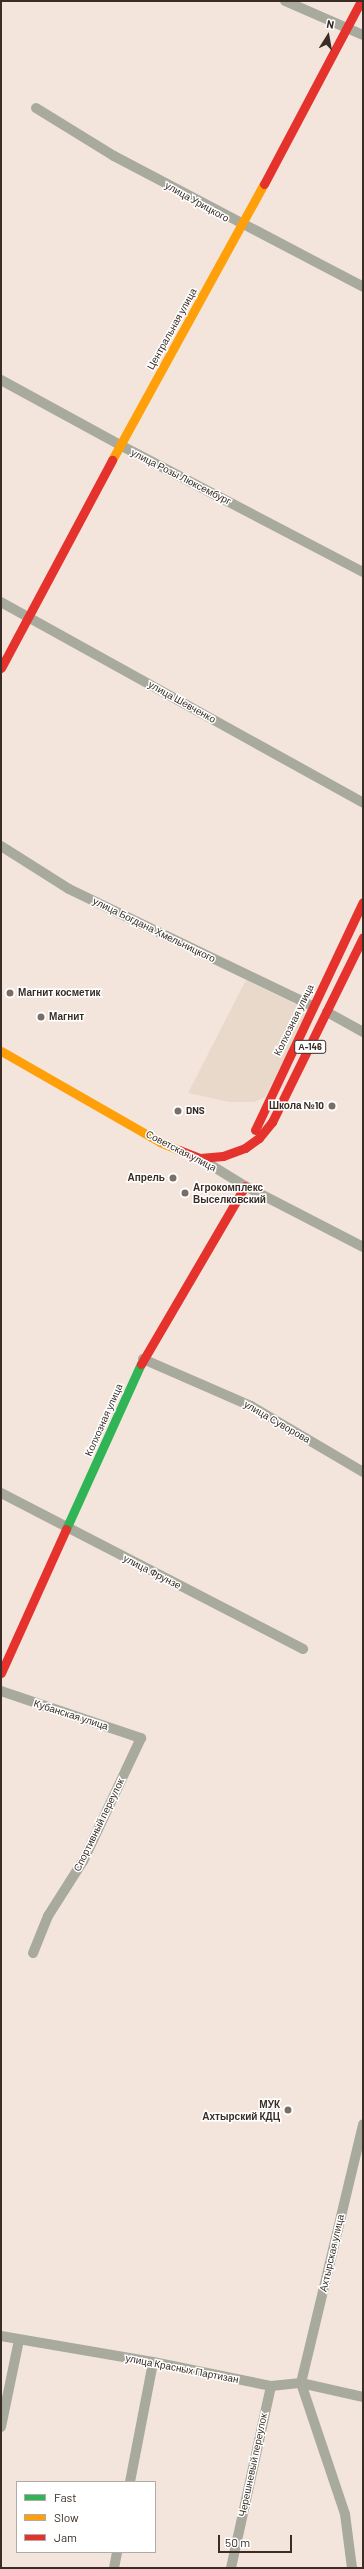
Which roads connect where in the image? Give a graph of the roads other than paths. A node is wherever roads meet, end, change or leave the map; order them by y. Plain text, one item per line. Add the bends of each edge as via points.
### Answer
1 (285, 1) edge
2 (361, 1) edge
3 (345, 27) junction
4 (363, 35) edge
5 (36, 108) dead end
6 (242, 226) junction
7 (363, 288) edge
8 (1, 380) edge
9 (120, 446) junction
10 (363, 572) edge
11 (1, 602) edge
12 (29, 617) junction
13 (1, 668) edge
14 (363, 803) edge
15 (1, 846) edge
16 (363, 902) edge
17 (363, 937) edge
18 (312, 1006) junction
19 (328, 1012) junction
20 (363, 1032) edge
21 (1, 1051) edge
22 (245, 1148) junction
23 (200, 1158) junction
24 (245, 1186) junction
25 (363, 1247) edge
26 (143, 1359) junction
27 (363, 1472) edge
28 (1, 1493) edge
29 (67, 1529) junction
30 (303, 1649) dead end
31 (1, 1673) edge
32 (1, 1691) edge
33 (141, 1738) joint
34 (33, 1953) dead end
35 (363, 2124) edge
36 (1, 2336) edge
37 (19, 2340) junction
38 (153, 2362) junction
39 (301, 2383) junction
40 (271, 2386) junction
41 (363, 2397) edge
42 (1, 2427) edge
43 (130, 2481) edge
44 (117, 2553) edge
45 (114, 2568) edge
46 (231, 2568) edge
47 (352, 2568) edge

1 - 3 street
2 - 3 main road, Центральная улица
3 - 4 street
3 - 6 main road, Центральная улица
5 - 6 street, улица Урицкого via 114,156
6 - 7 street, улица Урицкого
6 - 9 main road, Центральная улица
8 - 9 street, улица Розы Люксембург
9 - 10 street, улица Розы Люксембург
9 - 12 main road, Центральная улица
11 - 12 street, улица Шевченко
12 - 13 main road, Центральная улица
12 - 14 street, улица Шевченко
15 - 18 street, улица Богдана Хмельницкого via 69,889
16 - 18 main road, Колхозная улица / А-146
17 - 19 main road, А-146
18 - 22 main road, Колхозная улица / А-146
19 - 20 street
19 - 22 main road, А-146 via 272,1122 259,1138
21 - 23 main road, Советская улица / А-146 via 160,1142
22 - 23 main road, А-146 via 223,1156
23 - 24 street, Советская улица
24 - 25 street, Советская улица
24 - 26 main road, Колхозная улица
26 - 27 street, улица Суворова via 251,1406
26 - 29 main road, Колхозная улица
28 - 29 street, улица Фрунзе
29 - 30 street, улица Фрунзе
29 - 31 main road, Колхозная улица
32 - 33 street, Кубанская улица
33 - 34 street, Спортивный переулок via 83,1861 48,1916
35 - 39 street, Ахтырская улица
36 - 37 street, улица Красных Партизан
37 - 38 street, улица Красных Партизан
37 - 42 street
38 - 40 street, улица Красных Партизан
38 - 43 street
39 - 40 street, улица Красных Партизан
39 - 41 street, улица Красных Партизан
39 - 47 street via 345,2514
40 - 46 street, Черешневый переулок
44 - 45 street

